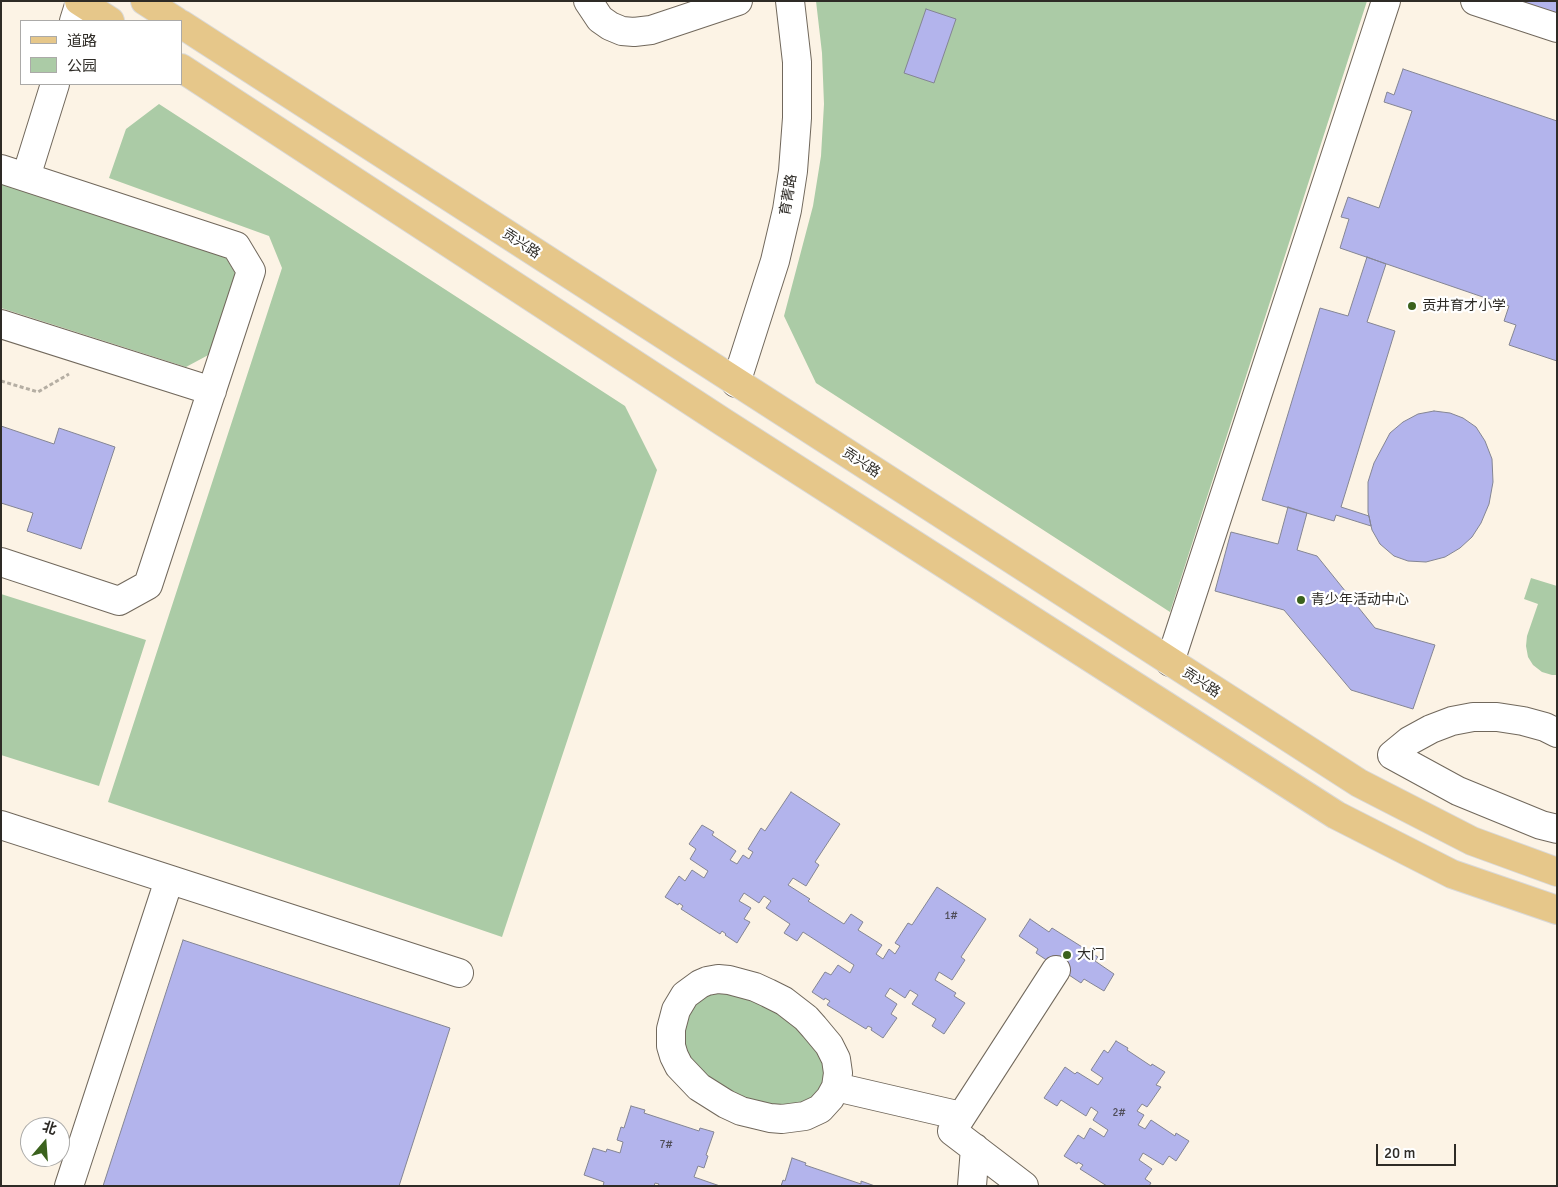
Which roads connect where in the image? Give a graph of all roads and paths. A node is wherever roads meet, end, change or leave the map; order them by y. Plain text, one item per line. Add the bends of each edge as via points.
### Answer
1 (146, 1) edge
2 (588, 1) edge
3 (738, 1) edge
4 (790, 1) edge
5 (1386, 1) edge
6 (1475, 1) edge
7 (80, 2) edge
8 (74, 20) edge
9 (108, 20) edge
10 (174, 20) edge
11 (182, 25) edge
12 (1557, 28) edge
13 (182, 69) edge
14 (55, 85) edge
15 (14, 173) edge
16 (1, 324) edge
17 (100, 355) junction
18 (1, 381) edge
19 (736, 382) junction
20 (212, 391) junction
21 (1, 562) edge
22 (1170, 662) junction
23 (1557, 733) edge
24 (1, 826) edge
25 (1557, 829) edge
26 (1557, 872) edge
27 (168, 880) junction
28 (1557, 910) edge
29 (1056, 970) dead end
30 (458, 973) dead end
31 (836, 1087) junction
32 (961, 1116) junction
33 (975, 1148) junction
34 (69, 1186) edge
35 (972, 1186) edge
36 (1024, 1186) edge

1 - 10 main road
2 - 3 street via 600,19 610,26 634,32 651,30
4 - 19 street, 育菁路 via 797,62 798,118 793,171 774,261
5 - 22 street
6 - 12 street
7 - 8 street
7 - 9 main road
11 - 19 main road, 贡兴路
13 - 28 main road via 722,422 1336,815 1452,874
14 - 15 street
15 - 20 street via 236,246 251,272
16 - 17 street
17 - 18 path via 38,392
17 - 20 street
19 - 22 main road, 贡兴路
20 - 21 street via 148,585 119,601
22 - 26 main road, 贡兴路 via 1359,783 1472,841
23 - 25 street via 1545,726 1523,721 1472,717 1431,729 1392,755 1458,791
24 - 27 street
27 - 30 street
27 - 34 street
29 - 32 street
31 - 31 street via 837,1066 829,1046 806,1018 768,993 730,980 707,981 685,995 676,1010 671,1046 679,1066 699,1087 726,1104 770,1118 805,1116 820,1109
31 - 32 street
32 - 33 street via 952,1131
33 - 35 street
33 - 36 street

